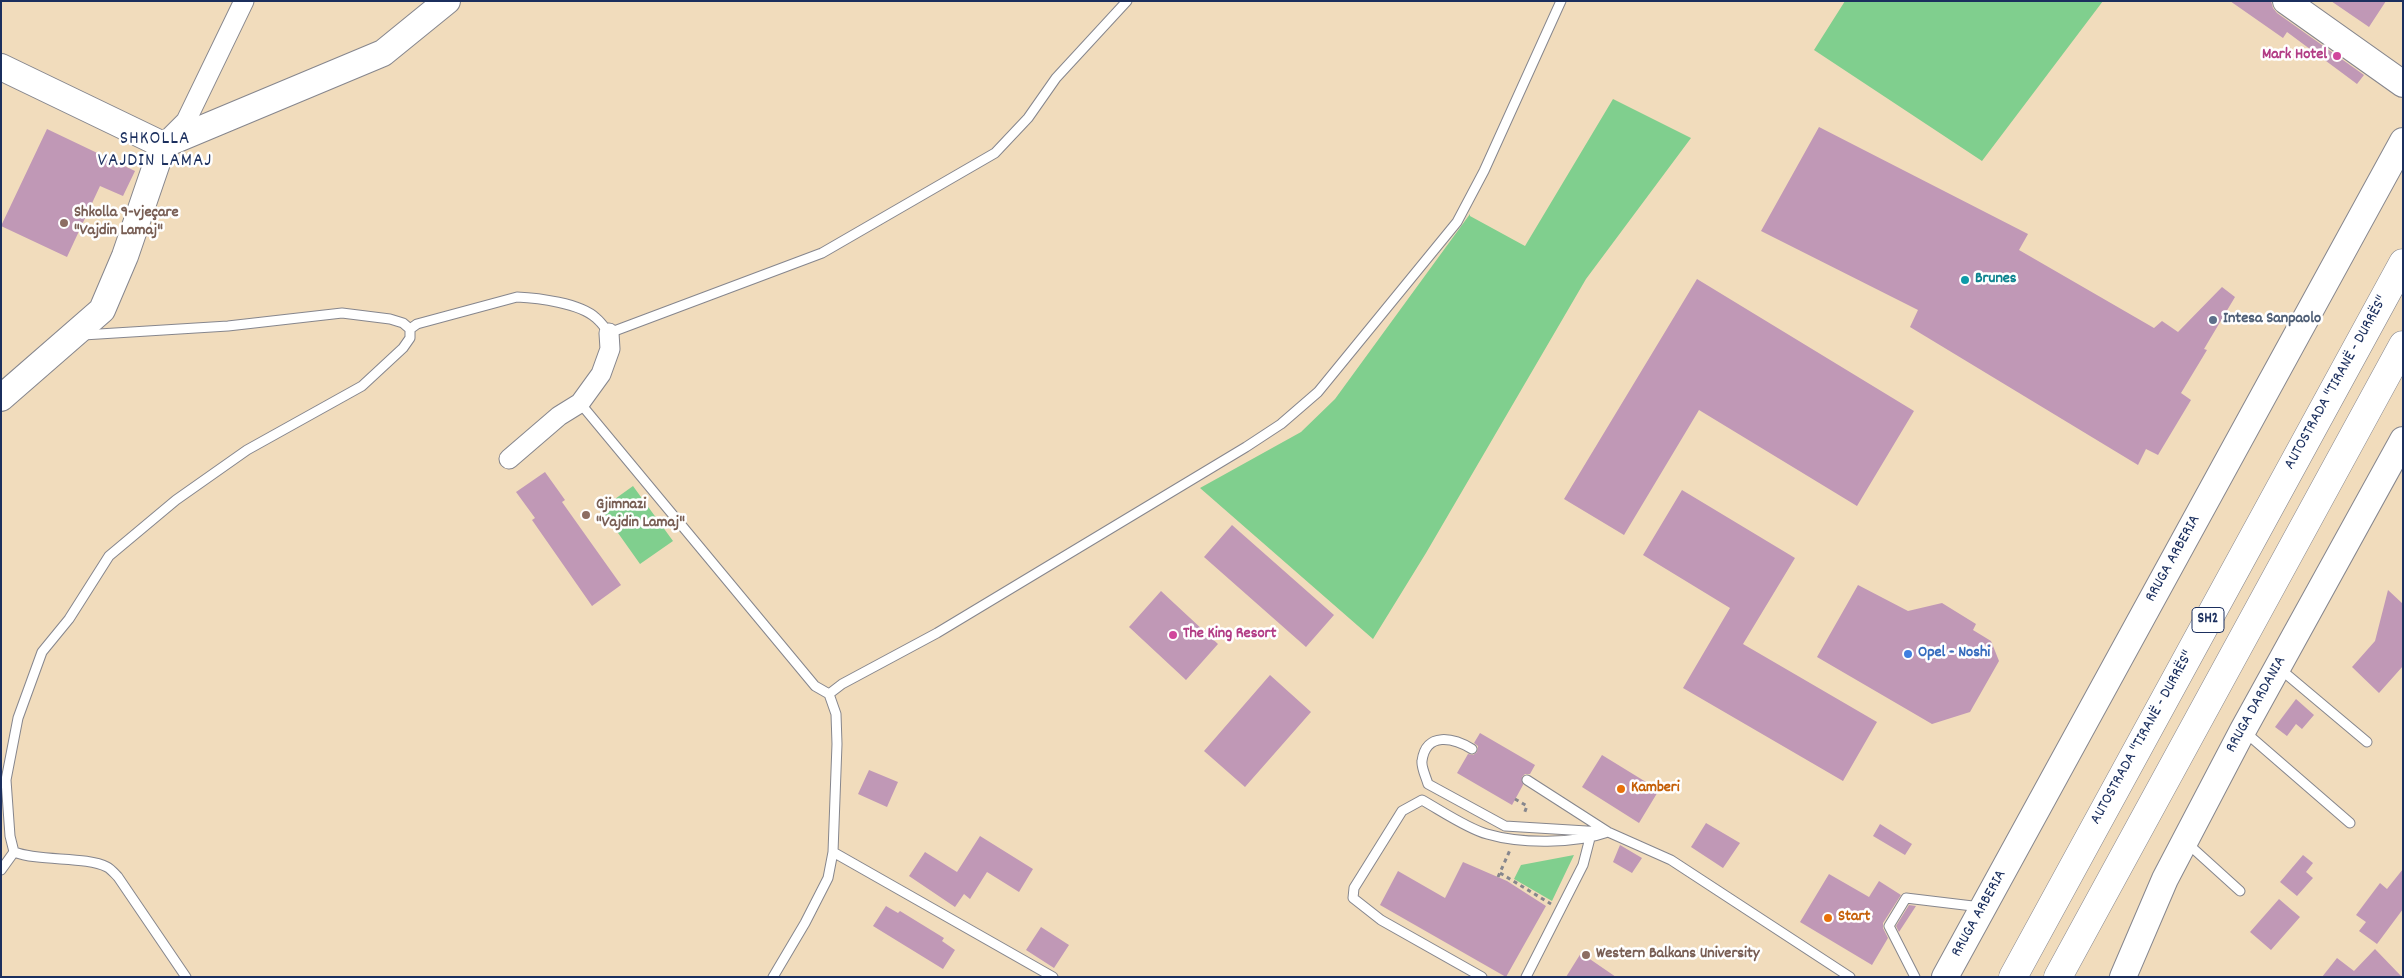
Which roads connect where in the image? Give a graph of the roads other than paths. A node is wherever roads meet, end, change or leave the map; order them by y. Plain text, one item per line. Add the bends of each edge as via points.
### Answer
1 (244, 1) edge
2 (447, 1) edge
3 (1127, 1) edge
4 (1561, 1) edge
5 (2286, 1) edge
6 (1, 67) edge
7 (2403, 84) edge
8 (2403, 142) edge
9 (163, 145) junction
10 (2403, 262) edge
11 (410, 329) junction
12 (609, 333) junction
13 (75, 335) junction
14 (2403, 345) edge
15 (1, 398) edge
16 (580, 404) junction
17 (2403, 440) edge
18 (509, 459) dead end
19 (2278, 667) junction
20 (830, 694) junction
21 (2243, 730) junction
22 (2367, 742) dead end
23 (1472, 749) dead end
24 (1527, 780) dead end
25 (2350, 823) dead end
26 (1608, 832) junction
27 (1590, 838) junction
28 (2185, 841) junction
29 (14, 852) junction
30 (833, 852) junction
31 (1, 870) edge
32 (2240, 891) dead end
33 (1984, 908) junction
34 (186, 977) edge
35 (773, 977) edge
36 (1053, 977) edge
37 (1482, 977) edge
38 (1526, 977) edge
39 (1850, 977) edge
40 (1915, 977) edge
41 (1945, 977) edge
42 (2013, 977) edge
43 (2058, 977) edge
44 (2123, 977) edge

1 - 9 street via 186,121
2 - 9 main road via 383,53
3 - 12 lane via 1056,78 1028,118 995,153 822,253
4 - 20 lane via 1484,171 1457,222 1318,392 1281,424 1246,447
5 - 7 main road
6 - 9 main road
8 - 33 main road, RRUGA ARBERIA
9 - 13 main road via 125,256 102,310
10 - 42 highway, AUTOSTRADA "TIRANË - DURRËS" / SH2
11 - 12 lane via 417,324 517,297 548,300 576,308 595,317
11 - 13 lane via 390,319 342,313 228,326
11 - 29 lane via 410,338 404,348 362,386 247,450 176,500 109,556 69,618 42,652 20,710 6,780
12 - 16 street via 610,349 601,374
13 - 15 main road
14 - 43 highway, SH2
16 - 18 street via 559,416
16 - 20 lane via 815,686
17 - 19 main road, RRUGA DARDANIA
19 - 21 main road, RRUGA DARDANIA
19 - 22 lane
20 - 30 lane via 836,714 838,744
21 - 25 lane
21 - 28 main road, RRUGA DARDANIA
23 - 26 lane via 1456,740 1438,739 1427,746 1422,762 1428,784 1506,826
24 - 26 lane
26 - 27 lane
26 - 39 lane via 1670,860
27 - 37 lane via 1522,841 1485,834 1422,800 1402,812 1354,888 1353,898 1381,920
27 - 38 lane via 1583,866
28 - 32 lane
28 - 44 main road, RRUGA DARDANIA
29 - 31 lane
29 - 34 lane via 106,867 118,877
30 - 35 lane via 828,878
30 - 36 lane
33 - 40 lane via 1906,898 1889,926
33 - 41 main road, RRUGA ARBERIA

